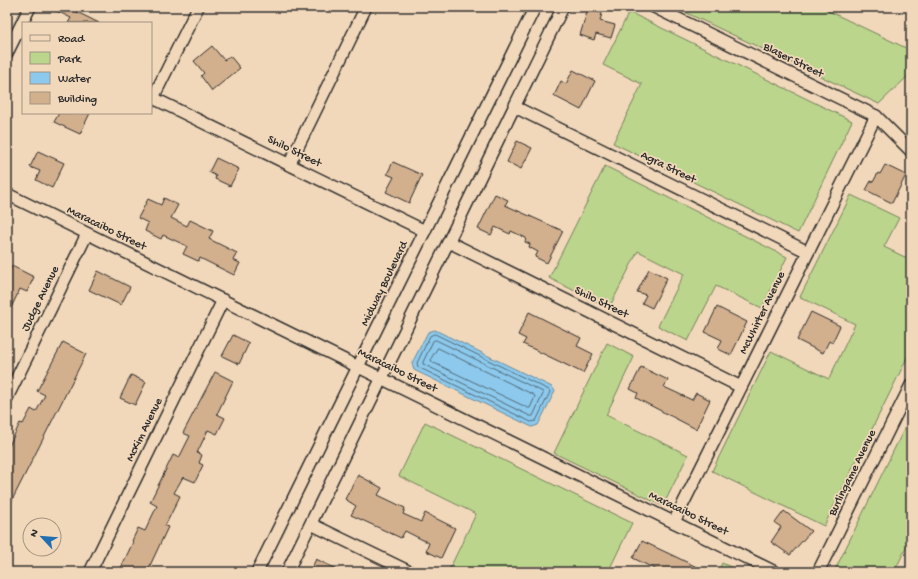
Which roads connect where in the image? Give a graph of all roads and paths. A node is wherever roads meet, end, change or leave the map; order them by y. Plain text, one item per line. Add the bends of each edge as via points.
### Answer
1 (30, 7) edge
2 (198, 7) edge
3 (366, 7) edge
4 (535, 7) edge
5 (563, 7) edge
6 (654, 7) edge
7 (24, 22) edge
8 (20, 33) edge
9 (7, 53) edge
10 (152, 97) edge
11 (516, 107) junction
12 (876, 116) junction
13 (911, 150) edge
14 (289, 165) junction
15 (7, 194) edge
16 (425, 231) junction
17 (87, 234) junction
18 (449, 242) junction
19 (808, 252) junction
20 (223, 300) junction
21 (359, 367) junction
22 (382, 379) junction
23 (911, 385) edge
24 (741, 387) junction
25 (7, 398) edge
26 (674, 522) junction
27 (311, 524) junction
28 (90, 572) edge
29 (258, 572) edge
30 (287, 572) edge
31 (410, 572) edge
32 (775, 572) edge
33 (818, 572) edge

1 - 7 street
2 - 10 street
3 - 14 street
4 - 16 street, Midway Boulevard
5 - 11 street
6 - 12 street, Blaser Street
8 - 9 street
10 - 14 street, Shilo Street
11 - 18 street
11 - 19 street, Agra Street
12 - 13 street, Blaser Street
12 - 19 street, McWhirter Avenue
14 - 16 street, Shilo Street
15 - 17 street, Maracaibo Street
16 - 21 street, Midway Boulevard
17 - 20 street, Maracaibo Street
17 - 25 street, Judge Avenue
18 - 22 street
18 - 24 street, Shilo Street
19 - 24 street, McWhirter Avenue
20 - 21 street, Maracaibo Street
20 - 28 street, McKim Avenue
21 - 22 street, Maracaibo Street
21 - 29 street, Midway Boulevard
22 - 26 street, Maracaibo Street
22 - 27 street
23 - 33 street, Burlingame Avenue
24 - 26 street, McWhirter Avenue
26 - 32 street, Maracaibo Street
27 - 30 street
27 - 31 street

